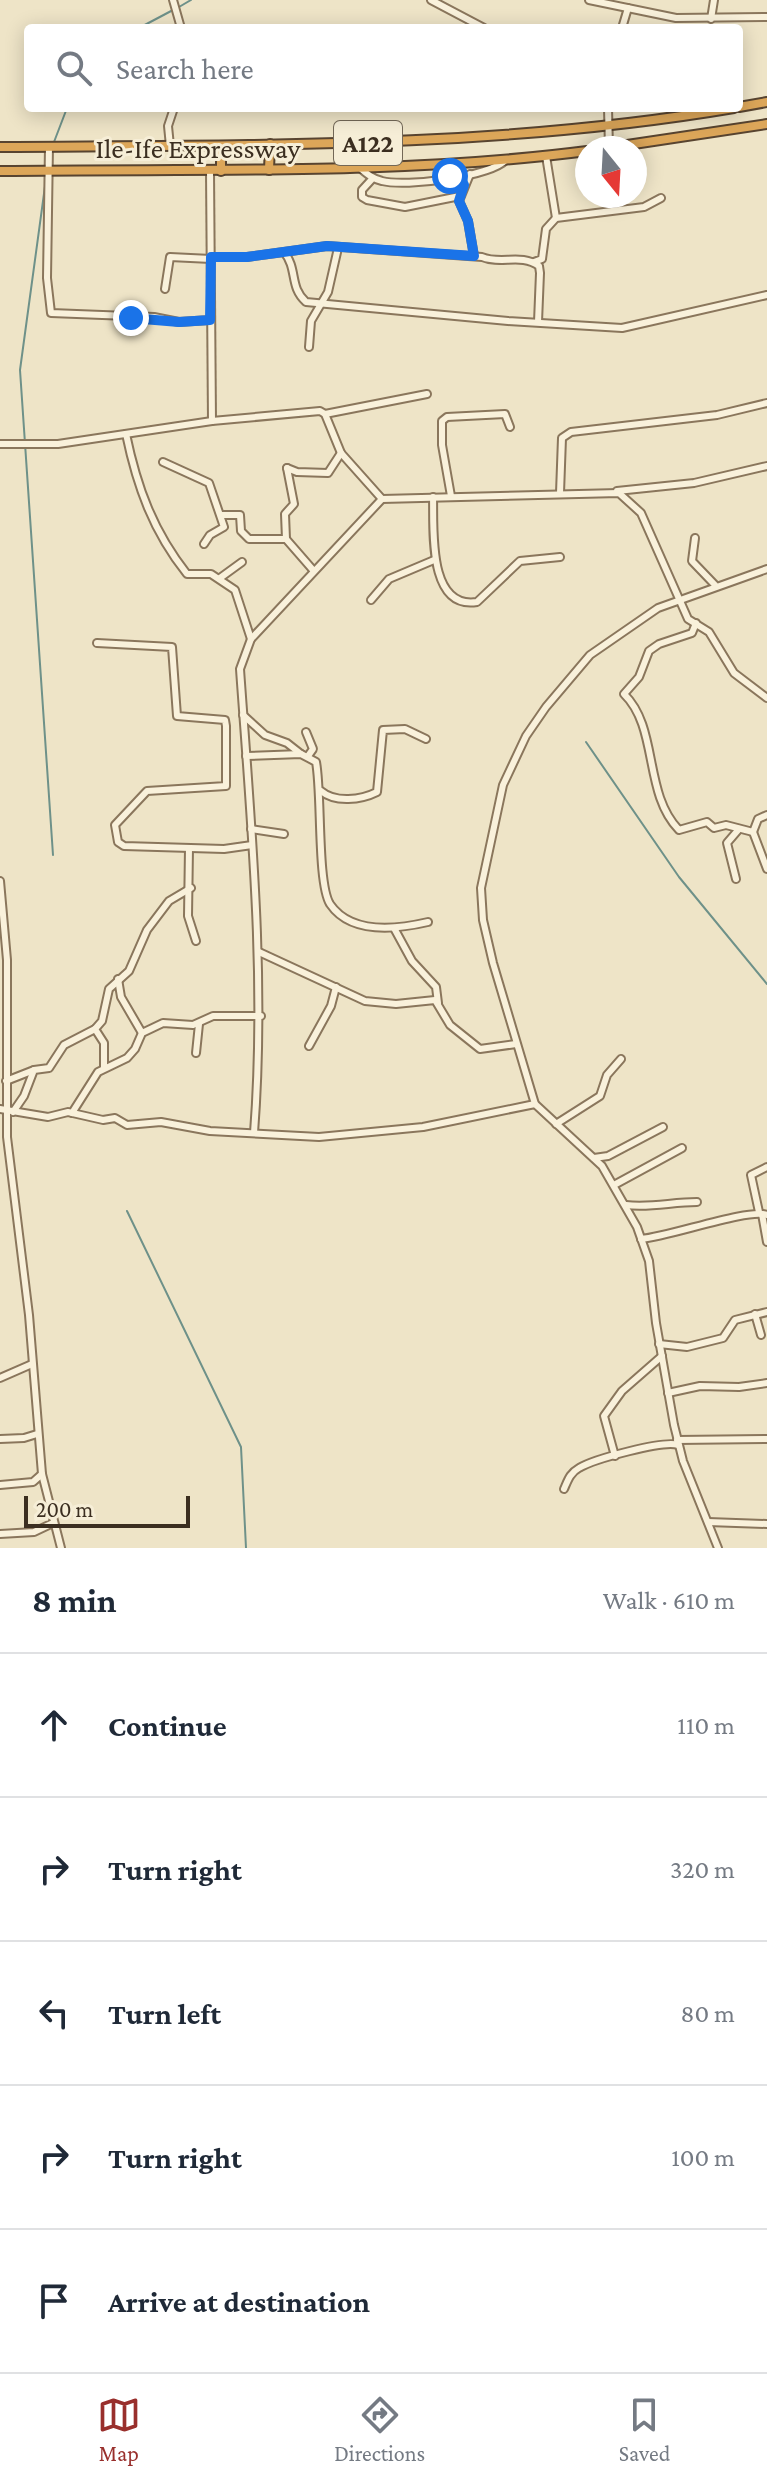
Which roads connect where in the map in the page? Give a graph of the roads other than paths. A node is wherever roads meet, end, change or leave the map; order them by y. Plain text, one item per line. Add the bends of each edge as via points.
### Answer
1 (173, 0) edge
2 (589, 0) edge
3 (634, 0) edge
4 (714, 0) edge
5 (436, 1) edge
6 (630, 8) junction
7 (767, 17) edge
8 (711, 19) junction
9 (180, 24) edge
10 (477, 24) edge
11 (624, 24) edge
12 (767, 102) edge
13 (743, 107) edge
14 (173, 112) edge
15 (608, 112) edge
16 (708, 112) edge
17 (767, 124) edge
18 (607, 126) junction
19 (607, 136) edge
20 (647, 142) edge
21 (270, 144) junction
22 (49, 146) junction
23 (170, 146) junction
24 (221, 146) junction
25 (0, 147) edge
26 (575, 152) edge
27 (546, 156) junction
28 (506, 160) junction
29 (360, 168) junction
30 (49, 170) junction
31 (269, 170) junction
32 (0, 171) edge
33 (210, 171) junction
34 (221, 171) junction
35 (470, 174) junction
36 (459, 175) junction
37 (373, 178) junction
38 (464, 185) junction
39 (460, 196) junction
40 (661, 198) dead end
41 (556, 218) junction
42 (338, 248) junction
43 (284, 252) junction
44 (474, 256) junction
45 (211, 258) junction
46 (534, 262) junction
47 (165, 289) dead end
48 (765, 297) edge
49 (306, 302) junction
50 (321, 304) junction
51 (210, 320) junction
52 (311, 321) junction
53 (538, 322) junction
54 (309, 347) dead end
55 (427, 394) dead end
56 (767, 403) edge
57 (325, 414) junction
58 (212, 421) junction
59 (510, 427) dead end
60 (126, 434) junction
61 (0, 444) edge
62 (341, 453) junction
63 (163, 462) dead end
64 (767, 466) edge
65 (604, 491) junction
66 (560, 493) junction
67 (451, 496) junction
68 (433, 497) junction
69 (382, 499) junction
70 (222, 515) junction
71 (695, 538) dead end
72 (286, 539) junction
73 (204, 544) dead end
74 (560, 557) dead end
75 (434, 560) junction
76 (242, 562) dead end
77 (767, 569) edge
78 (313, 570) junction
79 (220, 578) junction
80 (715, 585) junction
81 (681, 597) junction
82 (371, 600) dead end
83 (696, 623) junction
84 (251, 639) junction
85 (97, 643) dead end
86 (767, 698) edge
87 (243, 715) junction
88 (306, 732) dead end
89 (426, 739) dead end
90 (304, 755) junction
91 (246, 756) junction
92 (321, 791) junction
93 (767, 815) edge
94 (251, 829) junction
95 (739, 829) junction
96 (753, 832) junction
97 (284, 834) dead end
98 (252, 845) junction
99 (189, 848) junction
100 (767, 869) edge
101 (736, 879) dead end
102 (0, 881) edge
103 (191, 888) junction
104 (428, 922) dead end
105 (394, 928) junction
106 (196, 941) dead end
107 (3, 944) edge
108 (259, 952) junction
109 (118, 979) junction
110 (336, 987) junction
111 (438, 1003) junction
112 (261, 1016) junction
113 (199, 1024) junction
114 (95, 1029) junction
115 (142, 1033) junction
116 (516, 1044) junction
117 (309, 1046) dead end
118 (196, 1053) dead end
119 (621, 1059) dead end
120 (104, 1068) junction
121 (34, 1070) junction
122 (3, 1074) edge
123 (6, 1081) junction
124 (535, 1104) junction
125 (2, 1108) edge
126 (13, 1112) junction
127 (72, 1113) junction
128 (556, 1124) junction
129 (663, 1127) dead end
130 (254, 1133) junction
131 (682, 1148) dead end
132 (594, 1158) junction
133 (767, 1167) edge
134 (614, 1185) junction
135 (697, 1202) dead end
136 (626, 1205) junction
137 (763, 1214) edge
138 (641, 1239) junction
139 (767, 1242) edge
140 (767, 1312) edge
141 (755, 1314) junction
142 (761, 1335) dead end
143 (659, 1344) junction
144 (662, 1356) junction
145 (32, 1364) junction
146 (0, 1378) edge
147 (767, 1383) edge
148 (668, 1393) junction
149 (674, 1425) junction
150 (37, 1434) junction
151 (0, 1439) edge
152 (767, 1439) edge
153 (663, 1442) junction
154 (678, 1442) junction
155 (615, 1456) junction
156 (42, 1474) junction
157 (0, 1485) edge
158 (564, 1489) dead end
159 (708, 1522) junction
160 (53, 1523) junction
161 (767, 1524) edge
162 (0, 1534) edge
163 (61, 1548) edge
164 (718, 1548) edge

1 - 9 street
2 - 6 street
3 - 6 street
4 - 8 street
5 - 10 street
6 - 8 street
6 - 11 street
7 - 8 street
12 - 13 highway, Ile-Ife Expressway / A122
14 - 23 street
15 - 18 street
16 - 18 highway, Ile-Ife Expressway / A122
17 - 20 highway
18 - 19 street
18 - 21 highway, Ile-Ife Expressway / A122 via 448,140
21 - 24 highway, Ile-Ife Expressway / A122
21 - 31 highway
22 - 23 highway, Ile-Ife Expressway / A122
22 - 25 highway, Ile-Ife Expressway / A122
22 - 30 street
23 - 24 highway, Ile-Ife Expressway / A122
24 - 34 highway
26 - 27 highway, Ile-Ife Expressway / A122
27 - 28 highway, Ile-Ife Expressway / A122
27 - 41 street
28 - 29 highway, Ile-Ife Expressway / A122
28 - 35 street via 494,169
29 - 31 highway, Ile-Ife Expressway / A122
29 - 37 street
30 - 32 highway, Ile-Ife Expressway / A122
30 - 33 highway, Ile-Ife Expressway / A122
30 - 51 street via 51,313
31 - 34 highway, Ile-Ife Expressway / A122
33 - 34 highway, Ile-Ife Expressway / A122
33 - 45 street
35 - 36 street
35 - 38 street
36 - 37 street via 402,183
36 - 38 street
37 - 39 street via 362,197 405,207
38 - 39 street
39 - 44 street
40 - 41 street via 644,207
41 - 46 street via 546,229 542,259
42 - 43 street
42 - 44 street
42 - 50 street
43 - 45 street
43 - 49 street via 294,290
44 - 46 street
45 - 47 street via 170,257
45 - 51 street
46 - 53 street via 540,273
48 - 53 street via 622,328
49 - 50 street
49 - 52 street
50 - 52 street
50 - 53 street
51 - 58 street
52 - 54 street
55 - 57 street
56 - 66 street via 717,415 571,432 562,438
57 - 58 street
57 - 62 street
58 - 60 street
59 - 67 street via 505,414 496,413 442,421
60 - 61 street via 42,446
60 - 79 street via 143,500 171,554 187,574
62 - 69 street
62 - 72 street via 328,473 286,468 294,504 285,514
63 - 70 street via 209,483
64 - 65 street via 694,483
65 - 66 street
65 - 81 street via 619,493 641,513
66 - 67 street
67 - 68 street
68 - 69 street
68 - 75 street
69 - 78 street
70 - 72 street via 240,515 241,531 249,539
70 - 73 street via 223,530
71 - 80 street via 692,561
72 - 78 street
74 - 75 street via 520,561 469,604 446,590
75 - 82 street via 389,579
76 - 79 street
77 - 80 street
78 - 84 street
79 - 84 street via 239,598
80 - 81 street
81 - 83 street via 686,616
81 - 116 street via 590,655 539,716 503,785 481,903
83 - 86 street via 709,632 734,673
83 - 95 street via 692,633 649,651 639,677 624,694 639,709 654,780 676,827 707,822 714,828
84 - 87 street via 240,669
85 - 99 street via 172,647 177,716 225,720 226,786 147,791 115,825 124,846
87 - 90 street via 265,735
87 - 91 street
88 - 90 street via 313,749
89 - 92 street via 405,729 383,730 377,792 350,799
90 - 91 street
90 - 92 street via 316,762
91 - 94 street
92 - 105 street via 325,885 331,906 369,926
93 - 96 street via 758,819
94 - 97 street
94 - 98 street
95 - 96 street
95 - 101 street via 727,843
96 - 100 street
98 - 99 street
98 - 108 street
99 - 103 street
102 - 107 street
103 - 106 street via 188,916
103 - 109 street via 169,901 147,930 129,971
104 - 105 street
105 - 111 street via 412,961 436,987
107 - 122 street
108 - 110 street
108 - 112 street
109 - 114 street
109 - 115 street via 123,1002
110 - 111 street via 381,1004 430,998
110 - 117 street
111 - 116 street via 450,1025 480,1049
112 - 113 street via 213,1016
112 - 130 street
113 - 115 street via 163,1023
113 - 118 street
114 - 120 street via 105,1048
114 - 121 street via 64,1045 51,1066
115 - 120 street via 127,1058
116 - 124 street
119 - 128 street via 607,1075 600,1096
120 - 127 street
121 - 123 street
121 - 126 street
122 - 123 street
123 - 125 street
124 - 128 street
124 - 130 street via 374,1133
125 - 126 street
125 - 145 street
126 - 127 street via 48,1117
127 - 130 street via 115,1118 127,1125 161,1122
128 - 132 street
129 - 132 street
131 - 134 street
132 - 134 street
133 - 137 street via 751,1173
134 - 136 street
135 - 136 street via 650,1208
136 - 138 street
137 - 138 street
137 - 139 street
138 - 143 street via 649,1261
140 - 141 street
141 - 142 street
141 - 143 street via 735,1320 723,1338 687,1347
143 - 144 street
144 - 148 street
144 - 155 street via 622,1391 604,1416
145 - 146 street
145 - 150 street
147 - 148 street
148 - 149 street
149 - 153 street
149 - 154 street
150 - 151 street
150 - 156 street
152 - 154 street
153 - 154 street
153 - 155 street
154 - 159 street
155 - 158 street via 580,1468
156 - 157 street via 33,1482
156 - 160 street
159 - 161 street
159 - 164 street
160 - 162 street via 34,1532
160 - 163 street

